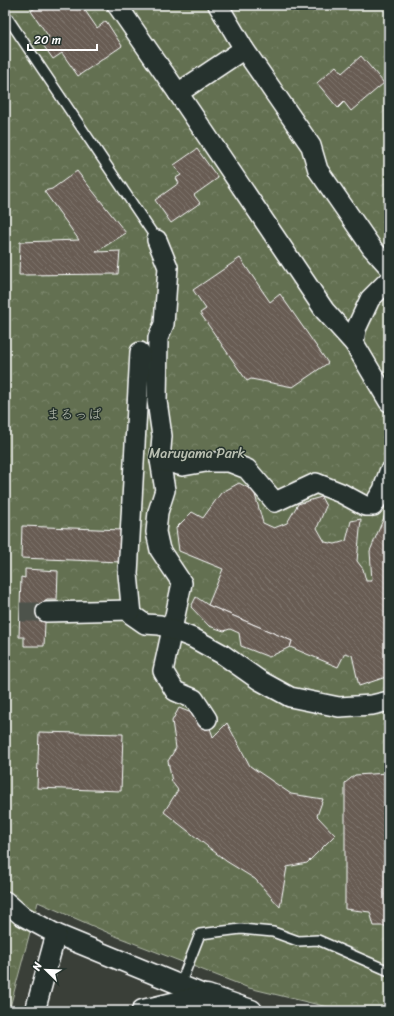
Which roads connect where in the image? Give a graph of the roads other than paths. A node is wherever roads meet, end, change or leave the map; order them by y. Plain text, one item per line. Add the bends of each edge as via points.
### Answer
1 (117, 5) edge
2 (218, 5) edge
3 (5, 14) edge
4 (244, 49) junction
5 (178, 93) junction
6 (156, 240) joint
7 (389, 267) edge
8 (389, 280) edge
9 (354, 343) junction
10 (140, 352) dead end
11 (389, 402) edge
12 (160, 460) junction
13 (389, 472) edge
14 (131, 610) junction
15 (46, 612) tunnel mouth
16 (173, 630) junction
17 (389, 701) edge
18 (207, 719) dead end
19 (5, 901) edge
20 (56, 934) junction
21 (389, 971) edge
22 (180, 985) junction
23 (207, 1004) edge
24 (35, 1011) edge
25 (143, 1011) edge
26 (251, 1011) edge

1 - 5 street
2 - 4 street
3 - 6 lane
4 - 5 street
4 - 7 street via 311,146 318,170 372,248
5 - 9 street via 325,310
6 - 12 street via 168,267 164,324 158,338 157,402 162,436
8 - 9 street via 370,299 356,329
9 - 11 street
10 - 14 street via 128,574
12 - 13 street via 183,466 229,462 247,469 275,502 316,483 365,506 373,506 383,490
12 - 16 street via 165,490 158,512 156,532 160,550 182,583
14 - 15 street
14 - 16 street via 132,615 145,624 160,625
16 - 17 street via 222,654 259,680 290,697 339,707
16 - 18 street via 163,671 175,691 194,699
19 - 20 street via 21,915
20 - 22 street
20 - 24 street
21 - 22 lane via 318,940 298,941 273,932 241,929 200,934
22 - 23 street
23 - 25 main road
23 - 26 main road

